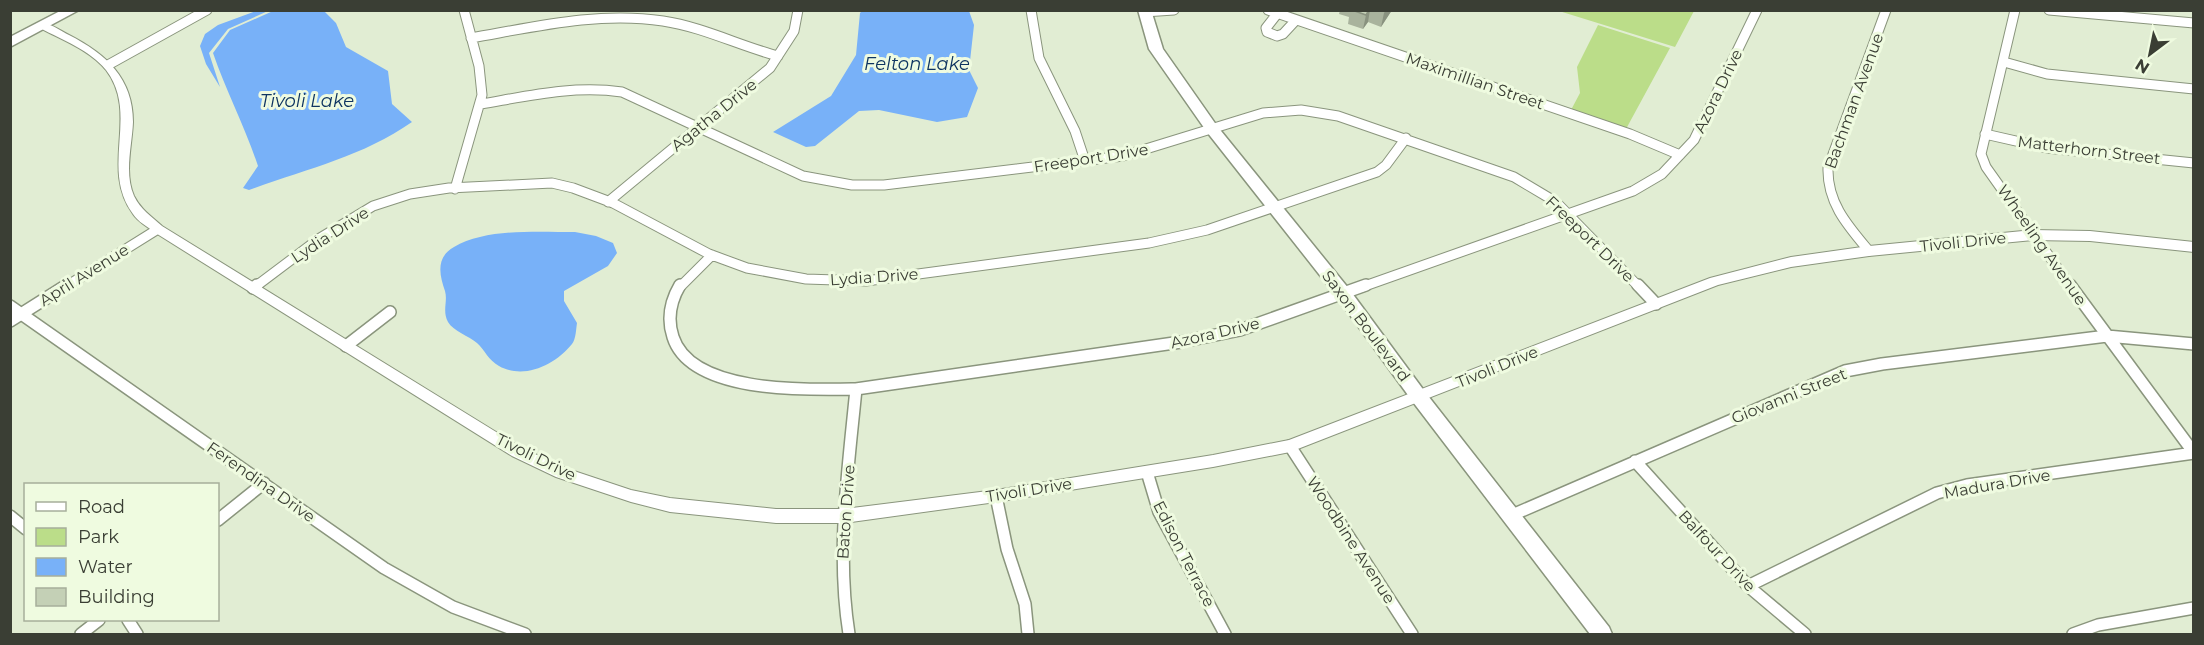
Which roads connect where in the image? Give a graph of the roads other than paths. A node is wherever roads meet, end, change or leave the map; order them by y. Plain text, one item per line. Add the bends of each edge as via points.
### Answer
1 (73, 10) edge
2 (207, 10) edge
3 (464, 10) edge
4 (798, 10) edge
5 (1031, 10) edge
6 (1174, 10) edge
7 (1757, 10) edge
8 (1886, 10) edge
9 (2015, 10) edge
10 (2049, 10) edge
11 (2142, 10) edge
12 (1144, 11) edge
13 (1273, 12) edge
14 (2148, 19) junction
15 (1296, 20) junction
16 (2193, 23) edge
17 (44, 26) junction
18 (471, 38) junction
19 (10, 43) edge
20 (778, 56) junction
21 (2004, 62) junction
22 (108, 65) junction
23 (2193, 89) edge
24 (481, 104) junction
25 (698, 129) junction
26 (1212, 129) junction
27 (1985, 134) junction
28 (1406, 138) junction
29 (1680, 155) junction
30 (1084, 160) junction
31 (2193, 163) edge
32 (455, 189) junction
33 (608, 202) junction
34 (1274, 207) junction
35 (1566, 214) junction
36 (158, 229) junction
37 (2033, 235) junction
38 (2193, 247) edge
39 (1869, 251) junction
40 (712, 255) junction
41 (253, 288) junction
42 (1343, 293) junction
43 (1656, 304) junction
44 (10, 306) edge
45 (390, 312) dead end
46 (21, 314) junction
47 (10, 321) edge
48 (2107, 336) junction
49 (2193, 344) edge
50 (346, 346) junction
51 (856, 389) junction
52 (1419, 398) junction
53 (1290, 446) junction
54 (2193, 453) edge
55 (1635, 461) junction
56 (1147, 472) junction
57 (264, 483) junction
58 (996, 495) junction
59 (10, 516) edge
60 (844, 516) junction
61 (1510, 516) junction
62 (219, 519) edge
63 (24, 527) edge
64 (1748, 586) junction
65 (2193, 608) edge
66 (98, 621) edge
67 (129, 621) edge
68 (81, 634) edge
69 (137, 634) edge
70 (525, 634) edge
71 (849, 634) edge
72 (1028, 634) edge
73 (1226, 634) edge
74 (1412, 634) edge
75 (1602, 634) edge
76 (1805, 634) edge
77 (2073, 634) edge

1 - 17 main road
2 - 22 street
3 - 18 street
4 - 20 street, Agatha Drive via 794,31
5 - 30 street via 1039,58 1075,130
6 - 12 street
7 - 29 street, Azora Drive via 1704,122
8 - 39 street, Bachman Avenue via 1826,180 1839,214
9 - 21 street, Wheeling Avenue
10 - 14 street
11 - 14 street
12 - 26 main road, Saxon Boulevard via 1156,49
13 - 15 street, Maximillian Street
13 - 15 street via 1266,30 1273,35 1283,34
14 - 16 street
15 - 29 street, Maximillian Street via 1630,134
17 - 19 main road
17 - 22 street, Tivoli Drive
18 - 20 street via 590,18 636,18 666,22
18 - 24 street via 479,66
20 - 25 street, Agatha Drive via 749,88
21 - 23 street via 2056,75
21 - 27 street, Wheeling Avenue
22 - 36 street, Tivoli Drive via 125,93 129,111 123,172 127,193 138,212
24 - 25 street, Freeport Drive via 569,90 607,89 622,92
24 - 32 street
25 - 30 street, Freeport Drive via 803,176 852,185
25 - 33 street, Agatha Drive
26 - 28 street, Freeport Drive via 1263,113 1316,110
26 - 30 street, Freeport Drive via 1154,149
26 - 34 main road, Saxon Boulevard
27 - 31 street, Matterhorn Street via 2047,148
27 - 37 street, Wheeling Avenue via 1981,154 1986,167
28 - 34 street, Lydia Drive via 1377,172
28 - 35 street, Freeport Drive via 1514,177 1556,202
29 - 35 street, Azora Drive via 1662,174 1632,191
32 - 33 street, Lydia Drive via 552,183
32 - 41 street, Lydia Drive via 416,193 354,216
33 - 40 street, Lydia Drive
34 - 40 street, Lydia Drive via 1207,230 1149,243 866,281 824,281 772,274
34 - 42 main road, Saxon Boulevard
35 - 42 street, Azora Drive
35 - 43 street, Freeport Drive
36 - 41 street, Tivoli Drive
36 - 46 street, April Avenue
37 - 38 street, Tivoli Drive via 2090,236
37 - 39 street, Tivoli Drive
37 - 48 street, Wheeling Avenue
39 - 43 street, Tivoli Drive via 1753,270
40 - 51 street, Azora Drive via 687,275 676,291 669,314 669,331 682,357 707,373 741,382 816,390
41 - 50 street, Tivoli Drive
42 - 51 street, Azora Drive via 1240,330 1193,340
42 - 52 main road, Saxon Boulevard
43 - 52 street, Tivoli Drive
44 - 46 street, Ferendina Drive
45 - 50 street
46 - 47 street, April Avenue
46 - 57 street, Ferendina Drive
48 - 49 street, Giovanni Street
48 - 54 street, Wheeling Avenue
48 - 55 street, Giovanni Street via 1845,371
50 - 60 street, Tivoli Drive via 517,452 571,476 670,505 776,516
51 - 60 street, Baton Drive
52 - 53 street, Tivoli Drive
52 - 61 main road, Saxon Boulevard
53 - 56 street, Tivoli Drive
53 - 74 street, Woodbine Avenue
54 - 64 street, Madura Drive via 1966,485 1937,494
55 - 61 street, Giovanni Street
55 - 64 street, Balfour Drive
56 - 58 street, Tivoli Drive
56 - 73 street, Edison Terrace via 1160,512
57 - 62 street
57 - 70 street, Ferendina Drive via 384,568 453,607
58 - 60 street, Tivoli Drive
58 - 72 street via 1009,556 1029,614
59 - 63 street
60 - 71 street, Baton Drive via 842,584
61 - 75 main road, Saxon Boulevard
64 - 76 street, Balfour Drive
65 - 77 street via 2098,625
66 - 68 street
67 - 69 street

